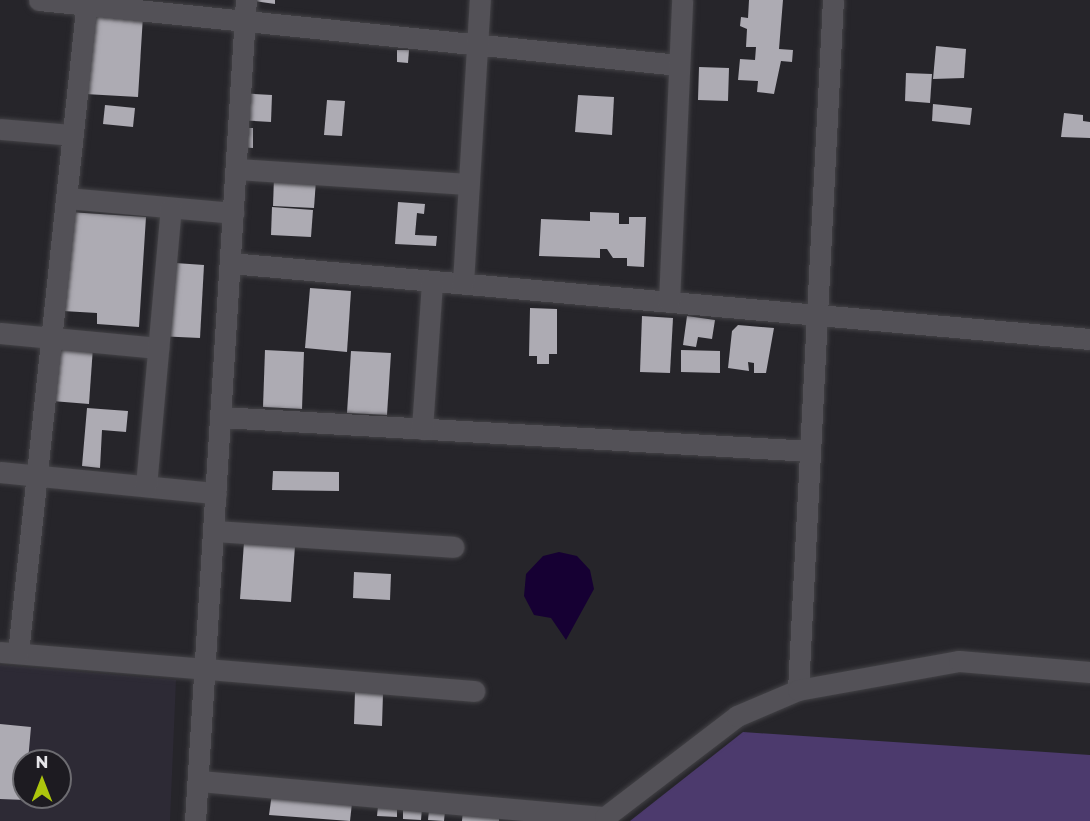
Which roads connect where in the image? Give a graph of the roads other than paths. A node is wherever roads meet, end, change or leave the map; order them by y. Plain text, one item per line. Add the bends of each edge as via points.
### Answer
1 (39, 0) edge
2 (480, 0) edge
3 (682, 0) edge
4 (833, 0) edge
5 (87, 2) edge
6 (245, 10) edge
7 (477, 44) junction
8 (679, 65) junction
9 (0, 129) edge
10 (73, 135) junction
11 (236, 169) junction
12 (469, 184) junction
13 (66, 198) junction
14 (171, 208) junction
15 (233, 213) junction
16 (230, 263) junction
17 (432, 281) junction
18 (463, 284) junction
19 (669, 302) junction
20 (817, 315) junction
21 (0, 333) edge
22 (51, 337) junction
23 (1090, 339) edge
24 (158, 348) junction
25 (221, 417) junction
26 (422, 429) junction
27 (810, 451) junction
28 (0, 472) edge
29 (37, 475) junction
30 (146, 486) junction
31 (216, 493) junction
32 (214, 531) junction
33 (453, 547) dead end
34 (9, 652) edge
35 (206, 669) junction
36 (1090, 672) edge
37 (798, 690) junction
38 (474, 691) dead end
39 (199, 781) junction
40 (530, 815) edge
41 (195, 821) edge

1 - 5 street
2 - 7 street
3 - 8 street
4 - 20 street
5 - 6 street
5 - 10 street
6 - 7 street
6 - 11 street
7 - 8 street
7 - 12 street
8 - 19 street
9 - 10 street
10 - 13 street
11 - 12 street
11 - 15 street
12 - 18 street
13 - 14 street
13 - 22 street
14 - 15 street
14 - 24 street
15 - 16 street
16 - 17 street
16 - 25 street
17 - 18 street
17 - 26 street
18 - 19 street
19 - 20 street
20 - 23 street
20 - 27 street
21 - 22 street
22 - 24 street
22 - 29 street
24 - 30 street
25 - 26 street
25 - 31 street
26 - 27 street
27 - 37 street
28 - 29 street
29 - 30 street
29 - 34 street
30 - 31 street
31 - 32 street
32 - 33 street
32 - 35 street
34 - 35 street
35 - 38 street
35 - 39 street
36 - 37 street via 959,661
37 - 40 street via 737,716 605,816
39 - 40 street
39 - 41 street

